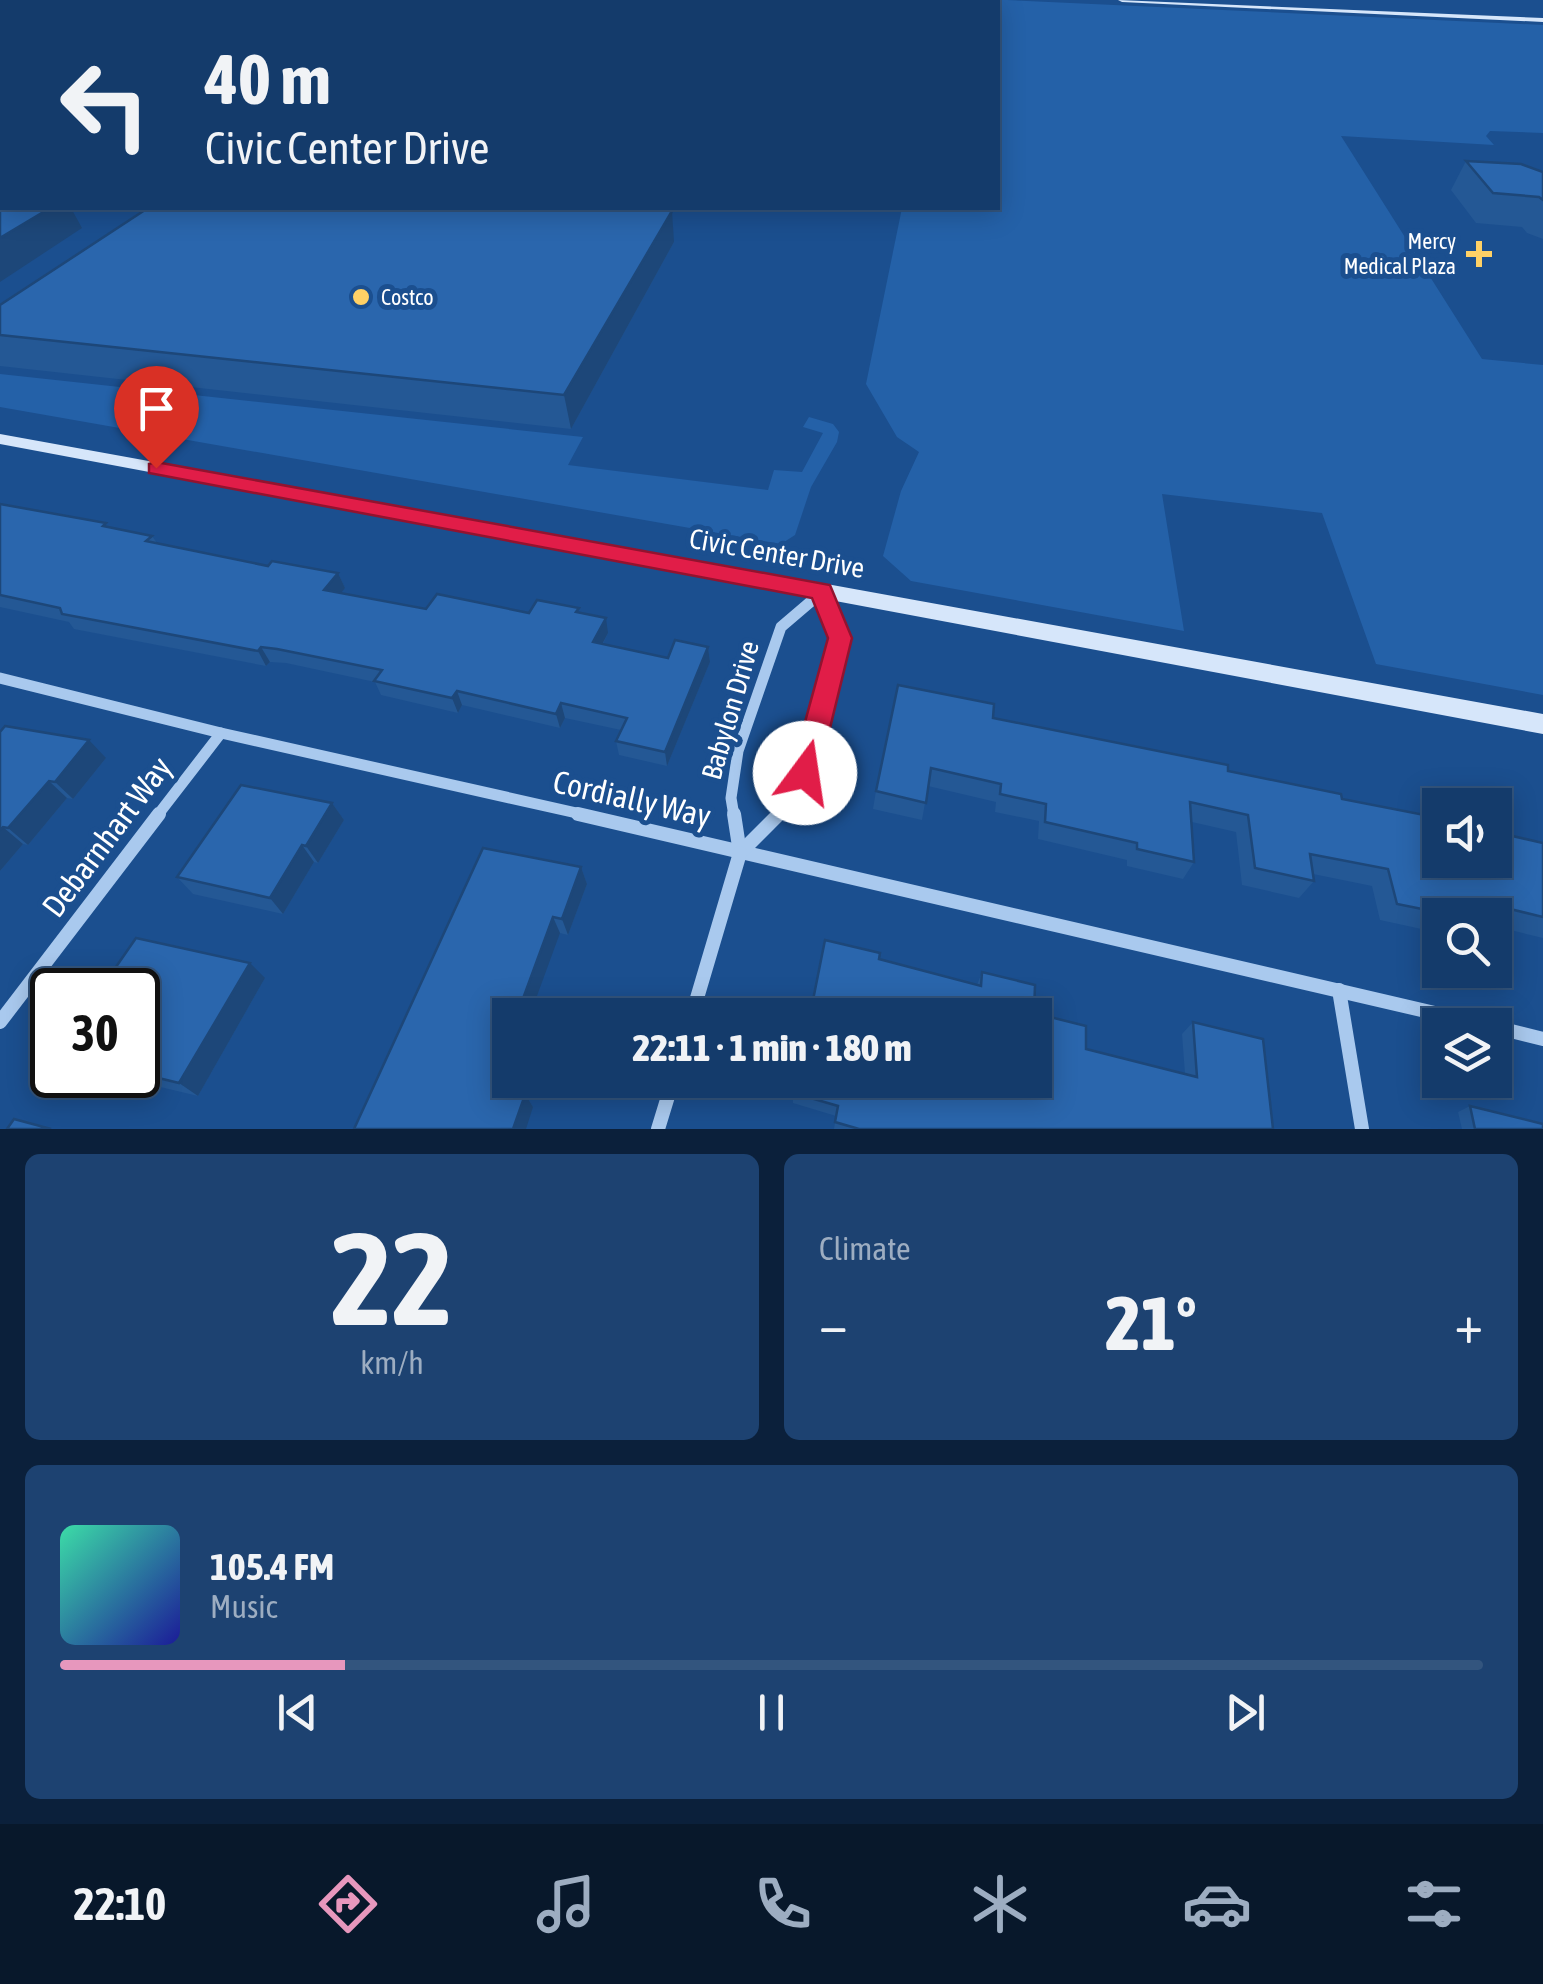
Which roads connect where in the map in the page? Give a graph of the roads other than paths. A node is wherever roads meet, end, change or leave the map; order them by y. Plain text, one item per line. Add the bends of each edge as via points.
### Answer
1 (1122, 0) edge
2 (1295, 0) edge
3 (1543, 11) edge
4 (1543, 20) edge
5 (0, 439) edge
6 (822, 592) junction
7 (0, 678) edge
8 (1543, 724) edge
9 (221, 733) junction
10 (740, 852) junction
11 (1340, 990) junction
12 (697, 998) edge
13 (1422, 1010) edge
14 (0, 1022) edge
15 (1512, 1031) edge
16 (1543, 1038) edge
17 (667, 1098) edge
18 (658, 1129) edge
19 (1362, 1129) edge

1 - 4 street
2 - 3 street
5 - 6 street, Civic Center Drive
6 - 8 street, Civic Center Drive
6 - 10 street, Babylon Drive via 781,627 738,751 730,798
6 - 10 street, Babylon Drive via 840,638 805,773 783,809
7 - 9 street, Cordially Way
9 - 10 street, Cordially Way
9 - 14 street, Debarnhart Way
10 - 11 street, Cordially Way
10 - 12 street, Babylon Drive
11 - 13 street, Cordially Way
11 - 19 street
15 - 16 street
17 - 18 street

